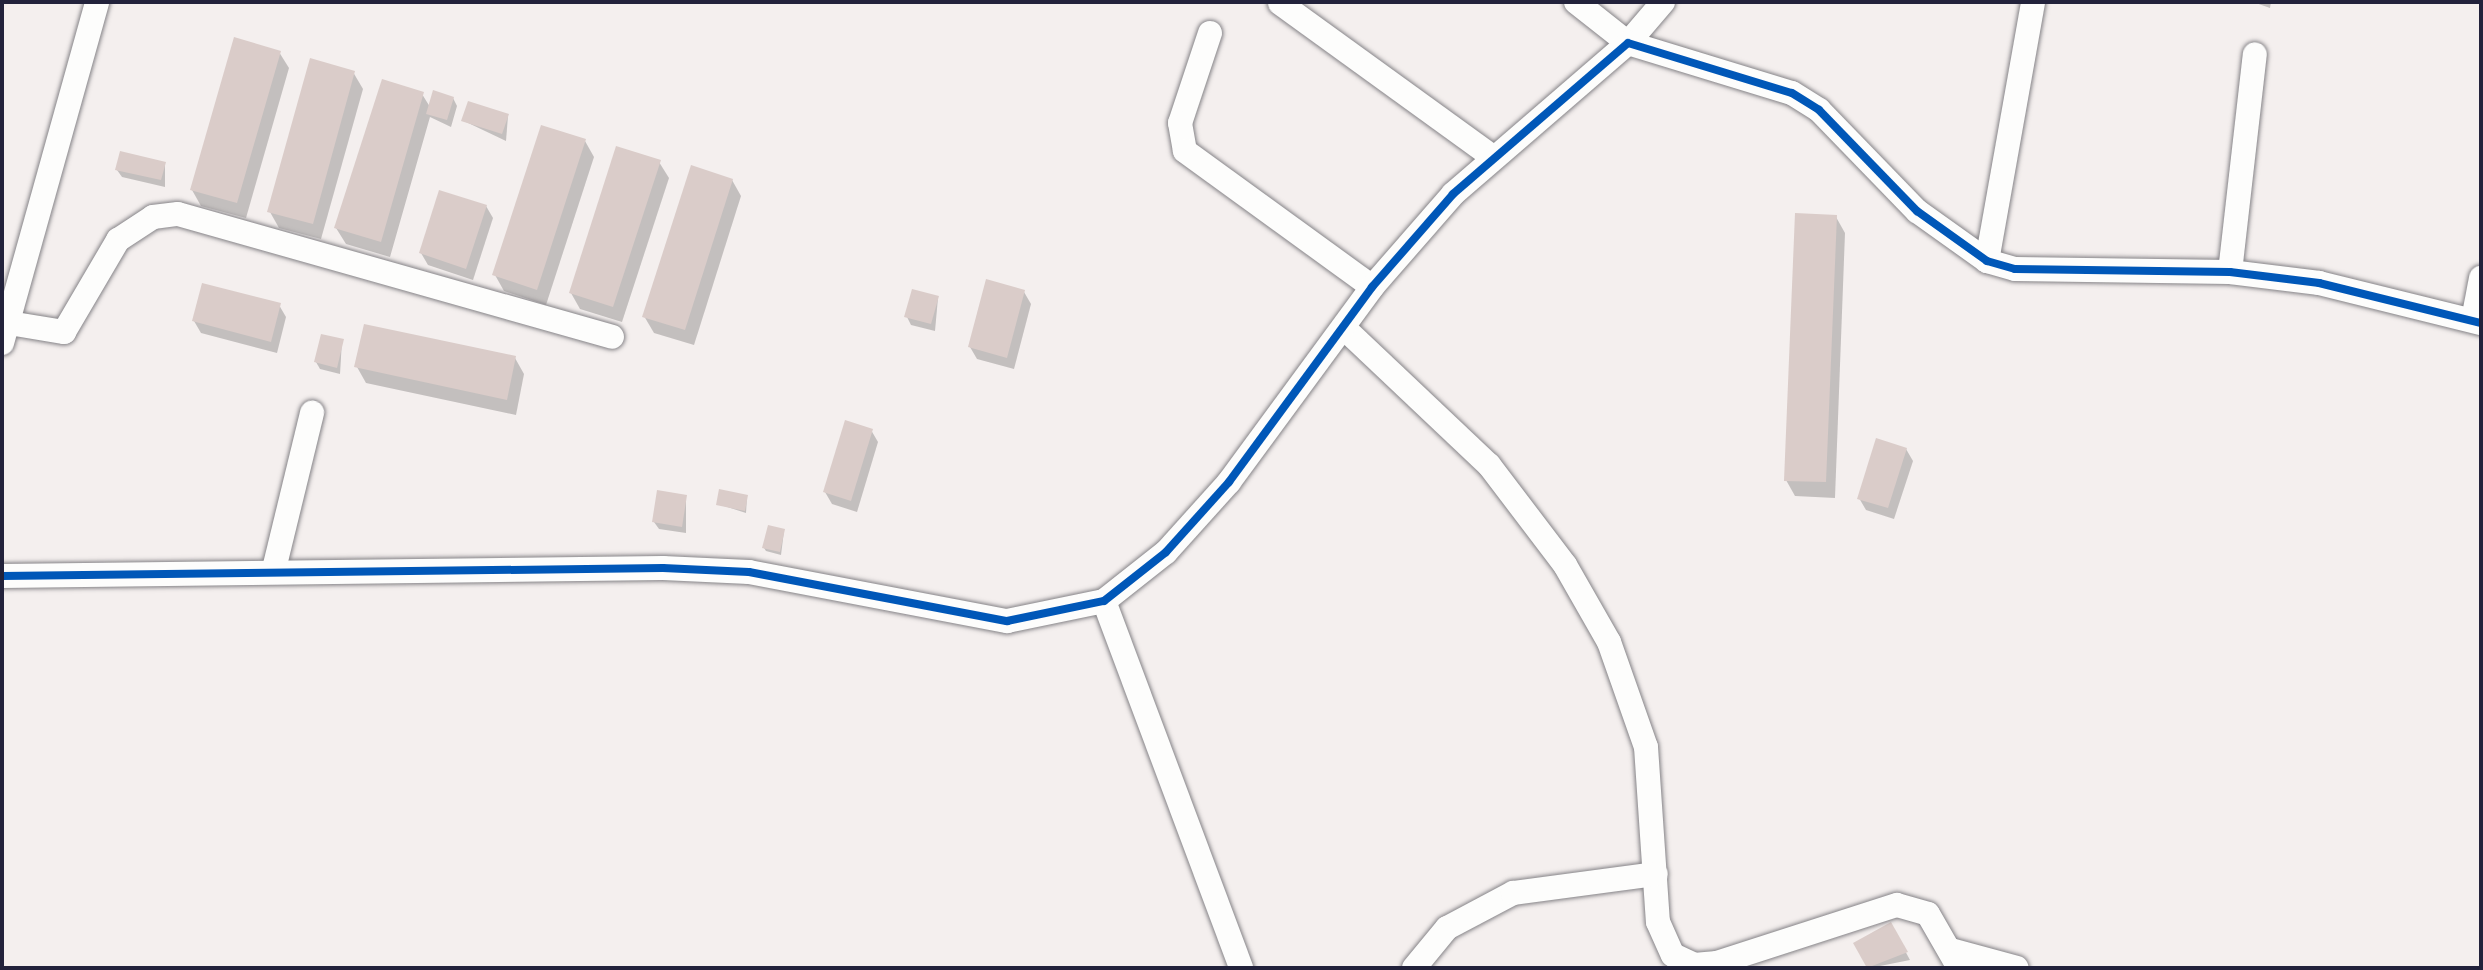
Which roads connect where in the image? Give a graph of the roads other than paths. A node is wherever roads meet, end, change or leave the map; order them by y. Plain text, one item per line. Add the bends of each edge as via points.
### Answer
1 (97, 2) edge
2 (1576, 2) edge
3 (1663, 2) edge
4 (2033, 2) edge
5 (1280, 3) edge
6 (1210, 33) dead end
7 (1628, 43) junction
8 (2255, 54) dead end
9 (1493, 157) junction
10 (1987, 261) junction
11 (2230, 272) junction
12 (2481, 278) edge
13 (1372, 287) junction
14 (2477, 321) edge
15 (1344, 328) junction
16 (5, 333) edge
17 (612, 337) dead end
18 (312, 413) dead end
19 (274, 569) junction
20 (2, 576) edge
21 (1104, 601) junction
22 (1656, 874) junction
23 (1955, 959) edge
24 (1241, 968) edge
25 (1414, 968) edge
26 (2017, 968) edge

1 - 16 street
2 - 7 street
3 - 7 street
4 - 10 street
5 - 9 street
6 - 13 street via 1180,123 1185,151
7 - 9 street
7 - 10 street via 1792,93 1819,110 1917,211
8 - 11 street
9 - 13 street
10 - 11 street via 2050,271
11 - 14 street via 2391,296
12 - 14 street
13 - 15 street
15 - 21 street via 1229,482 1166,552
15 - 22 street via 1489,465 1580,591 1636,711
16 - 17 street via 64,332 118,240 153,217 178,214
18 - 19 street
19 - 20 street
19 - 21 street via 749,572 1007,621
21 - 24 street
22 - 23 street via 1663,943 1694,965 1897,905 1928,914
22 - 25 street via 1513,893 1447,928
23 - 26 street

